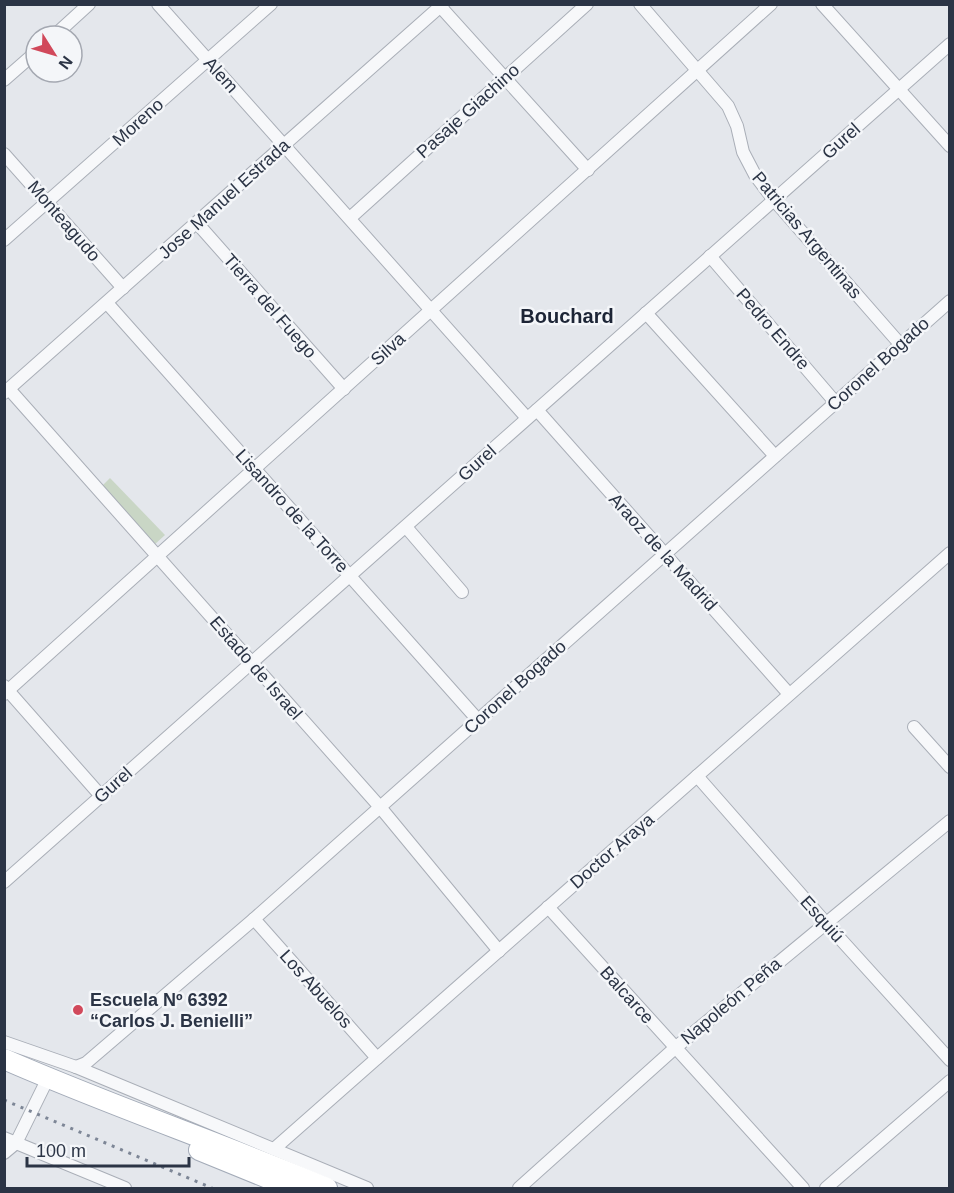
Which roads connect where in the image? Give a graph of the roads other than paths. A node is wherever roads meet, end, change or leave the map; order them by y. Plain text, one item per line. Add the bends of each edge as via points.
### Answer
1 (90, 4) edge
2 (158, 4) edge
3 (271, 4) edge
4 (587, 4) edge
5 (640, 4) edge
6 (771, 4) edge
7 (822, 4) edge
8 (441, 5) edge
9 (68, 24) edge
10 (950, 44) edge
11 (208, 60) junction
12 (24, 62) edge
13 (698, 70) junction
14 (505, 78) junction
15 (4, 80) edge
16 (898, 89) junction
17 (285, 145) junction
18 (950, 147) edge
19 (4, 154) edge
20 (588, 170) junction
21 (774, 200) junction
22 (47, 202) junction
23 (350, 218) junction
24 (197, 223) junction
25 (4, 240) edge
26 (710, 256) junction
27 (123, 288) junction
28 (950, 301) edge
29 (107, 303) junction
30 (431, 310) junction
31 (646, 313) junction
32 (900, 344) junction
33 (344, 389) junction
34 (7, 391) edge
35 (835, 402) junction
36 (532, 414) junction
37 (775, 456) junction
38 (255, 469) junction
39 (406, 527) junction
40 (950, 553) edge
41 (664, 554) junction
42 (158, 556) junction
43 (350, 576) junction
44 (462, 592) dead end
45 (252, 663) junction
46 (6, 690) edge
47 (789, 694) junction
48 (478, 720) junction
49 (914, 727) dead end
50 (950, 766) edge
51 (697, 776) junction
52 (101, 796) junction
53 (380, 807) junction
54 (950, 821) edge
55 (4, 882) edge
56 (548, 908) junction
57 (254, 919) junction
58 (825, 922) junction
59 (499, 951) junction
60 (4, 1042) edge
61 (675, 1048) junction
62 (377, 1058) junction
63 (4, 1059) edge
64 (950, 1060) edge
65 (76, 1067) junction
66 (4, 1073) edge
67 (950, 1081) edge
68 (45, 1084) junction
69 (10, 1141) edge
70 (274, 1149) junction
71 (4, 1153) edge
72 (125, 1188) edge
73 (292, 1188) edge
74 (327, 1188) edge
75 (367, 1188) edge
76 (519, 1188) edge
77 (802, 1188) edge
78 (826, 1188) edge

1 - 9 street
2 - 11 street, Alem
3 - 11 street, Moreno
4 - 14 street, Pasaje Giachino
5 - 13 street, Patricias Argentinas
6 - 13 street, Silva
7 - 16 street
8 - 14 street
8 - 17 street, Jose Manuel Estrada
10 - 16 street, Gurel
11 - 17 street, Alem
11 - 22 street, Moreno
12 - 15 street
13 - 20 street, Silva
13 - 21 street, Patricias Argentinas via 728,106 743,152
14 - 20 street
14 - 23 street, Pasaje Giachino
16 - 18 street
16 - 21 street, Gurel
17 - 23 street, Araoz de la Madrid
17 - 24 street, Jose Manuel Estrada
19 - 22 street, Monteagudo
20 - 30 street, Silva
21 - 26 street, Gurel
21 - 32 street, Patricias Argentinas
22 - 25 street, Moreno
22 - 27 street, Monteagudo
23 - 30 street, Araoz de la Madrid
24 - 27 street, Jose Manuel Estrada
24 - 33 street, Tierra del Fuego
26 - 31 street, Gurel
26 - 35 street, Pedro Endre
27 - 29 street, Jose Manuel Estrada
28 - 32 street, Coronel Bogado
29 - 34 street, Jose Manuel Estrada
29 - 38 street, Lisandro de la Torre
30 - 33 street, Silva
30 - 36 street, Araoz de la Madrid
31 - 36 street, Gurel
31 - 37 street
32 - 35 street, Coronel Bogado
33 - 38 street, Silva
34 - 42 street, Estado de Israel
35 - 37 street, Coronel Bogado
36 - 39 street, Gurel
36 - 41 street, Araoz de la Madrid
37 - 41 street, Coronel Bogado
38 - 42 street, Silva
38 - 43 street, Lisandro de la Torre
39 - 43 street, Gurel
39 - 44 street
40 - 47 street, Doctor Araya
41 - 47 street, Araoz de la Madrid
41 - 48 street, Coronel Bogado
42 - 45 street, Estado de Israel
42 - 46 street, Silva
43 - 45 street, Gurel
43 - 48 street, Lisandro de la Torre
45 - 52 street, Gurel
45 - 53 street, Estado de Israel
46 - 52 street
47 - 51 street, Doctor Araya
48 - 53 street, Coronel Bogado
49 - 50 street
51 - 56 street, Doctor Araya
51 - 58 street, Esquiú
52 - 55 street, Gurel
53 - 57 street, Coronel Bogado
53 - 59 street, Estado de Israel
54 - 58 street, Napoleón Peña
56 - 59 street, Doctor Araya
56 - 61 street, Balcarce
57 - 62 street, Los Abuelos
57 - 65 street, Coronel Bogado via 86,1063
58 - 61 street, Napoleón Peña
58 - 64 street, Esquiú
59 - 62 street, Doctor Araya
60 - 65 street
61 - 76 street, Napoleón Peña
61 - 77 street, Balcarce
62 - 70 street, Doctor Araya
63 - 68 main road
65 - 70 street
66 - 68 main road
67 - 78 street
68 - 69 street
68 - 73 main road
68 - 74 main road
69 - 71 street
69 - 72 street
70 - 75 street

